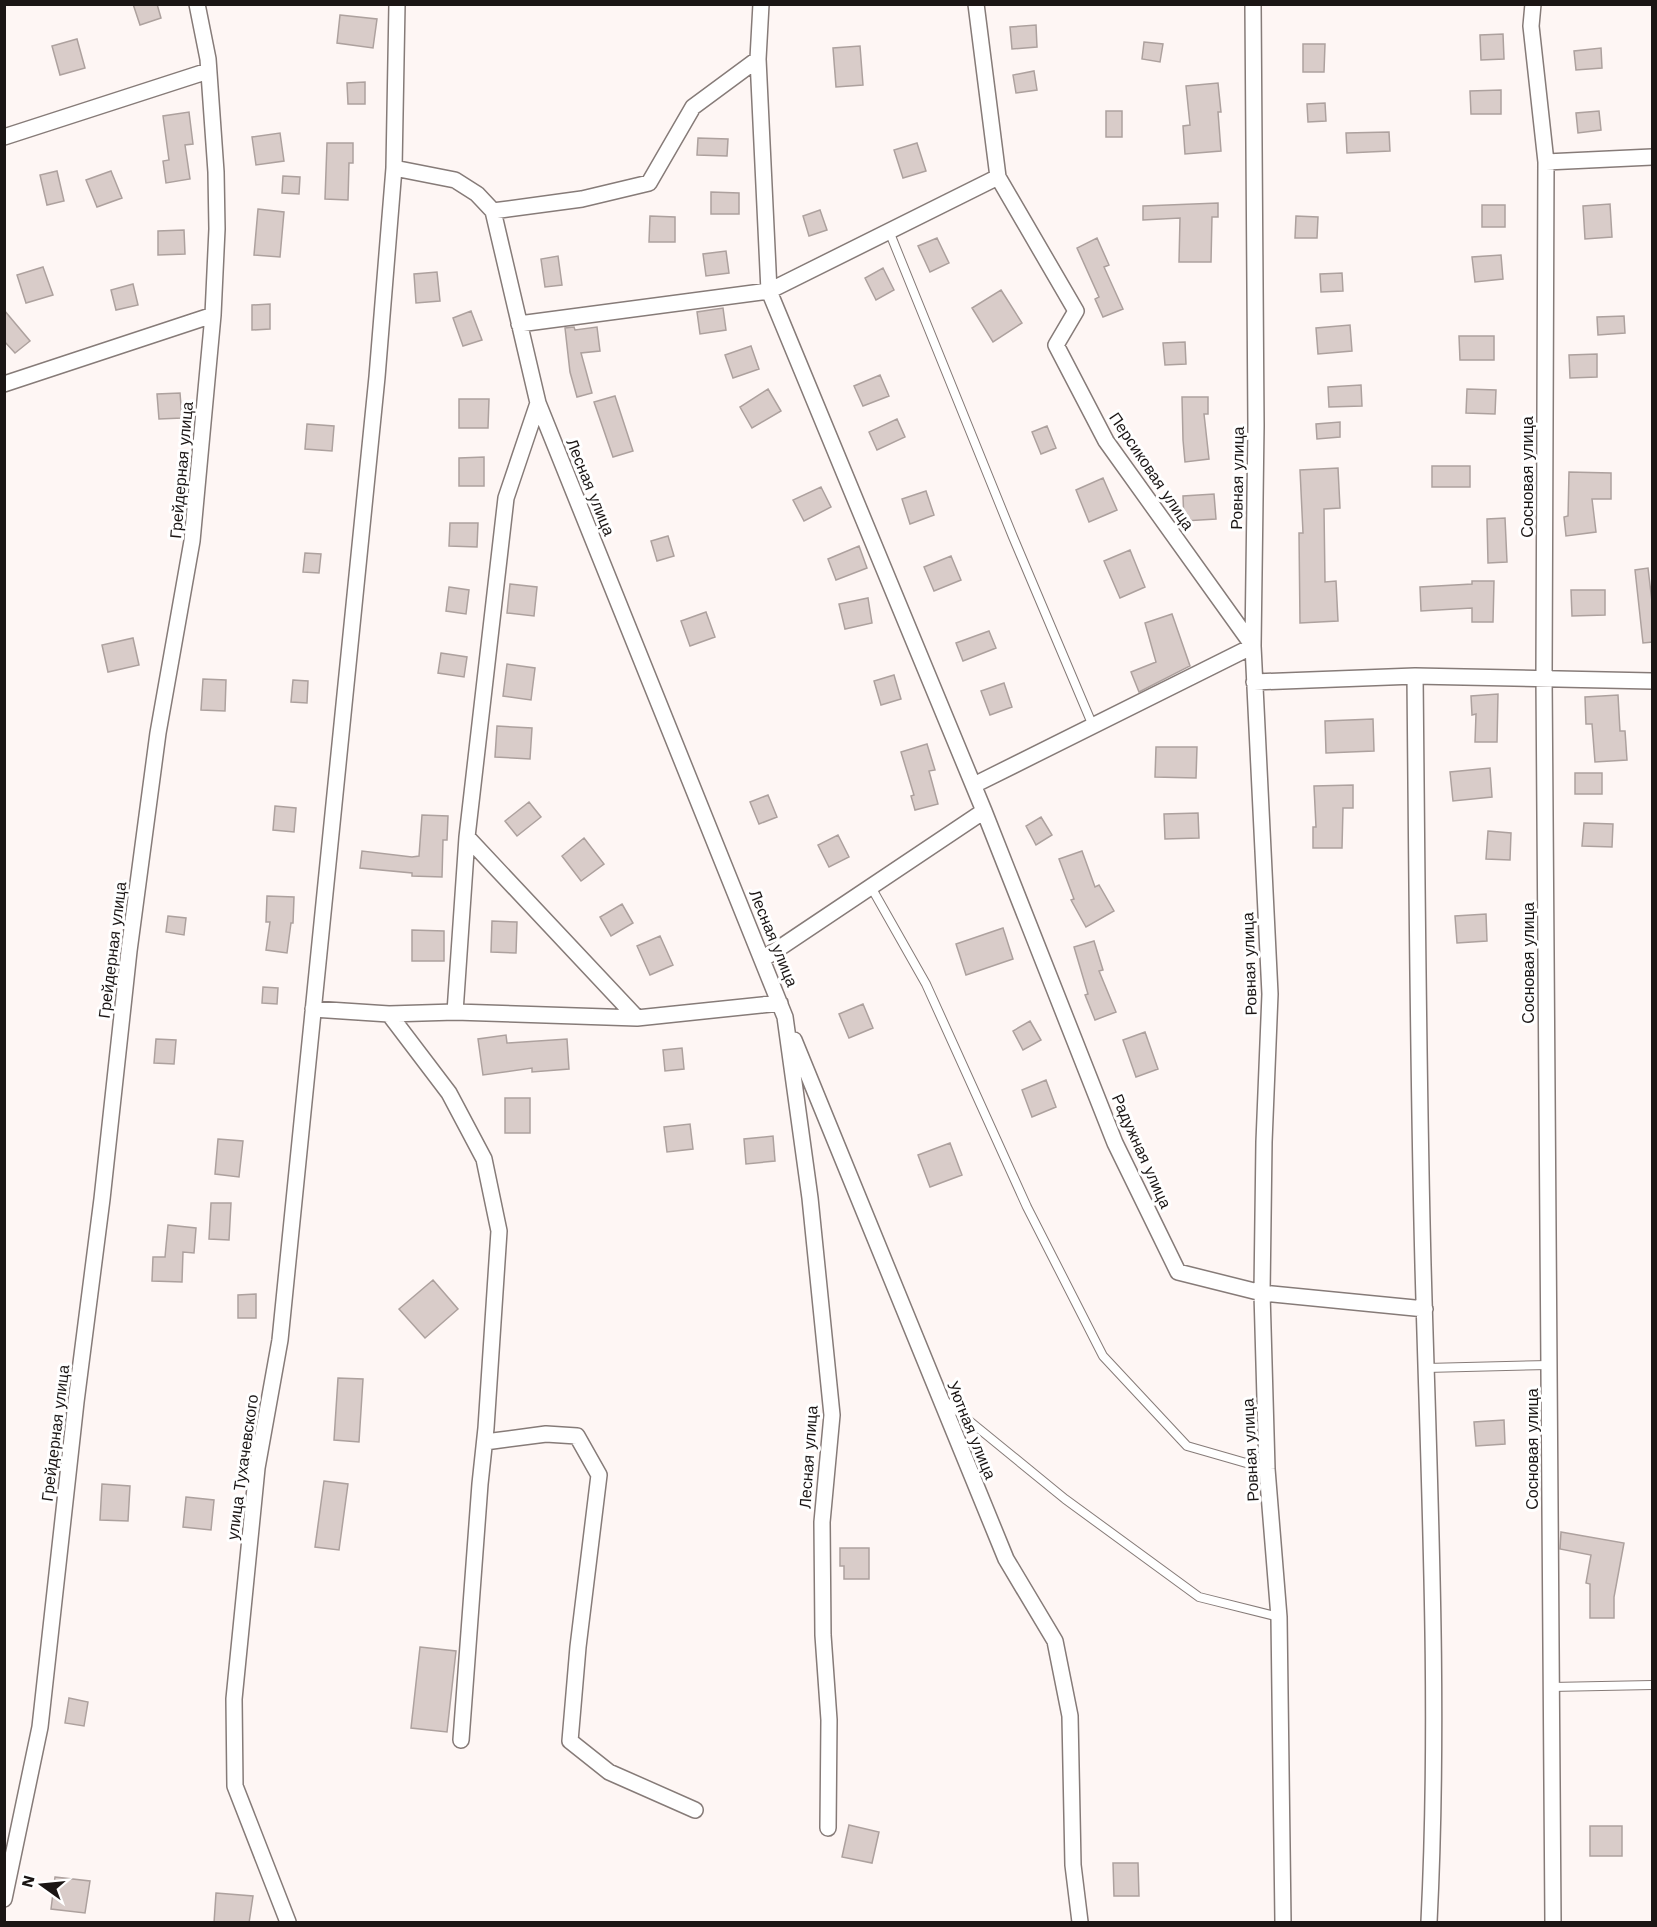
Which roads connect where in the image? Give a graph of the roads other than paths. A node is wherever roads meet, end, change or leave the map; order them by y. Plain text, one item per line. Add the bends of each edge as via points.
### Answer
1 (197, 4) edge
2 (397, 4) edge
3 (761, 4) edge
4 (976, 4) edge
5 (1253, 4) edge
6 (1533, 4) edge
7 (758, 59) junction
8 (207, 71) junction
9 (4, 137) edge
10 (1653, 158) edge
11 (1546, 162) junction
12 (394, 168) junction
13 (998, 177) junction
14 (493, 211) junction
15 (889, 231) junction
16 (769, 291) junction
17 (213, 315) junction
18 (519, 324) junction
19 (4, 384) edge
20 (538, 403) junction
21 (1253, 646) junction
22 (1415, 676) junction
23 (1544, 677) junction
24 (1653, 681) edge
25 (1254, 682) junction
26 (1094, 726) junction
27 (974, 785) junction
28 (984, 811) junction
29 (467, 837) junction
30 (871, 887) junction
31 (763, 959) junction
32 (313, 1009) junction
33 (783, 1010) junction
34 (455, 1012) junction
35 (389, 1014) junction
36 (637, 1018) junction
37 (1262, 1293) junction
38 (1425, 1310) junction
39 (1549, 1365) junction
40 (1426, 1368) junction
41 (939, 1396) junction
42 (485, 1442) junction
43 (1267, 1469) junction
44 (1279, 1617) junction
45 (1653, 1685) edge
46 (1551, 1687) junction
47 (461, 1740) dead end
48 (695, 1810) dead end
49 (828, 1828) dead end
50 (4, 1899) edge
51 (288, 1923) edge
52 (1080, 1923) edge
53 (1283, 1923) edge
54 (1429, 1923) edge
55 (1553, 1923) edge

1 - 8 street, Грейдерная улица
2 - 12 street
3 - 7 street
4 - 13 street, Персиковая улица
5 - 21 street, Ровная улица
6 - 11 street, Сосновая улица via 1531,26
7 - 14 street via 693,107 649,183 582,199
7 - 16 street
8 - 9 street
8 - 17 street, Грейдерная улица via 216,183
10 - 11 street
11 - 23 street, Сосновая улица
12 - 14 street via 454,180 477,194
12 - 32 street via 377,377
13 - 15 street
13 - 21 street, Персиковая улица via 1076,311 1056,345 1106,441
14 - 18 street, Лесная улица
15 - 16 street
15 - 26 lane
16 - 18 street
16 - 27 street
17 - 19 street
17 - 50 street, Грейдерная улица via 192,541 158,733 129,951 39,1727
18 - 20 street, Лесная улица
20 - 29 street via 506,498
20 - 31 street, Лесная улица
21 - 25 street, Ровная улица
21 - 26 street
22 - 23 street
22 - 25 street
22 - 38 street
23 - 24 street
23 - 39 street, Сосновая улица
25 - 37 street, Ровная улица via 1270,994
26 - 27 street
27 - 28 street
28 - 30 street
28 - 37 street, Радужная улица via 1115,1143 1178,1272
29 - 34 street
29 - 36 street
30 - 31 street
30 - 43 lane via 926,984 1027,1207 1103,1356 1187,1446
31 - 33 street, Лесная улица
32 - 35 street
32 - 51 street, улица Тухачевского via 280,1340 257,1468 234,1700 235,1786
33 - 36 street
33 - 41 street, Уютная улица
33 - 49 street, Лесная улица via 810,1198 832,1415 822,1522 829,1720
34 - 35 street
34 - 36 street
35 - 42 street via 449,1093 484,1159 499,1231
37 - 38 street, Радужная улица
37 - 43 street, Ровная улица
38 - 40 street
39 - 40 lane
39 - 46 street, Сосновая улица
40 - 54 street via 1435,1660
41 - 44 lane via 1065,1499 1199,1597
41 - 52 street, Уютная улица via 1006,1558 1055,1641 1070,1716 1073,1865
42 - 47 street
42 - 48 street via 546,1434 577,1436 598,1475 570,1741 609,1772
43 - 44 street, Ровная улица
44 - 53 street, Ровная улица
45 - 46 lane
46 - 55 street, Сосновая улица

